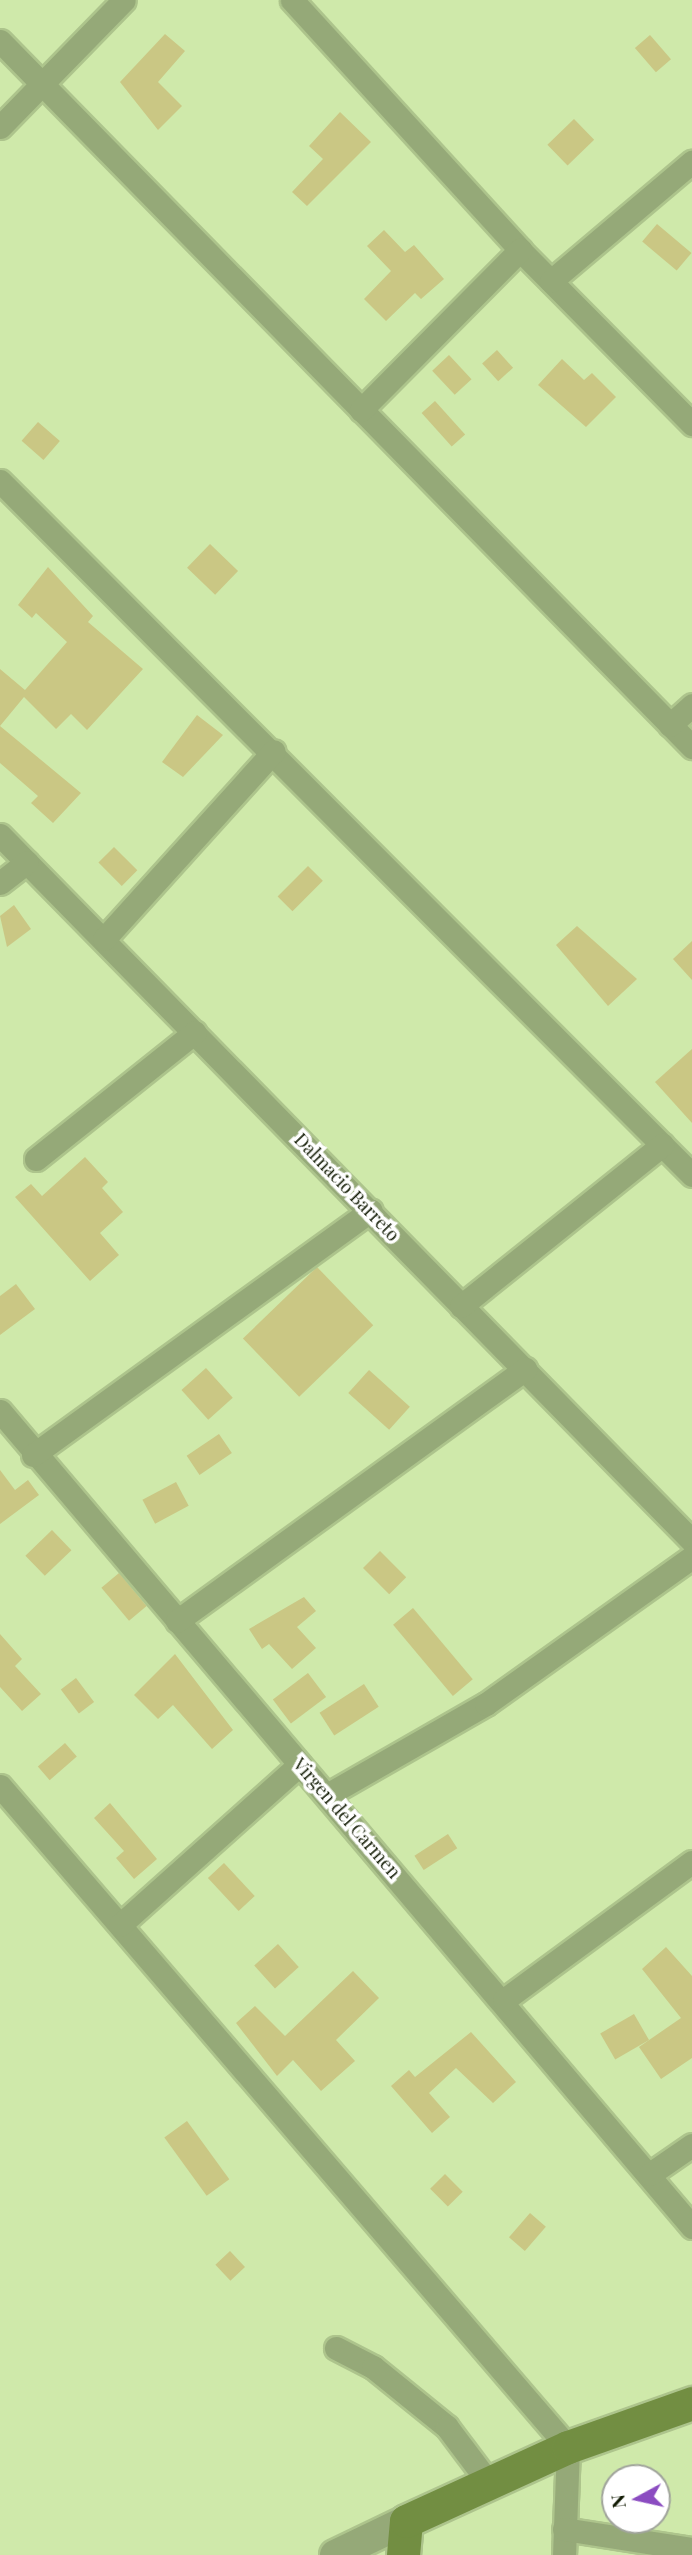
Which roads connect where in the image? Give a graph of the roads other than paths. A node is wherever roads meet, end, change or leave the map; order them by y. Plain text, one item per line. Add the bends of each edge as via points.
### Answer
1 (124, 0) edge
2 (292, 0) edge
3 (320, 0) edge
4 (325, 32) junction
5 (0, 41) edge
6 (41, 83) junction
7 (0, 127) edge
8 (692, 162) edge
9 (520, 250) junction
10 (551, 281) junction
11 (361, 410) junction
12 (692, 424) edge
13 (0, 481) edge
14 (692, 705) edge
15 (670, 725) junction
16 (692, 747) edge
17 (274, 751) junction
18 (0, 835) edge
19 (27, 862) junction
20 (0, 883) edge
21 (104, 939) junction
22 (195, 1032) junction
23 (662, 1145) junction
24 (36, 1159) dead end
25 (692, 1175) edge
26 (371, 1210) junction
27 (461, 1306) junction
28 (525, 1369) junction
29 (0, 1411) edge
30 (33, 1455) junction
31 (692, 1541) edge
32 (692, 1557) edge
33 (177, 1620) junction
34 (300, 1764) junction
35 (0, 1786) edge
36 (327, 1795) junction
37 (692, 1862) edge
38 (120, 1925) junction
39 (504, 2000) junction
40 (692, 2145) edge
41 (650, 2174) junction
42 (692, 2227) edge
43 (336, 2348) dead end
44 (692, 2403) edge
45 (568, 2447) junction
46 (489, 2483) junction
47 (406, 2521) junction
48 (565, 2529) junction
49 (692, 2549) edge
50 (335, 2555) edge
51 (403, 2555) edge
52 (564, 2555) edge

1 - 6 street
2 - 4 street
3 - 4 street
4 - 9 street
5 - 6 street
6 - 7 street
6 - 11 street
8 - 10 street
9 - 10 street
9 - 11 street
10 - 12 street
11 - 15 street
13 - 17 street
14 - 15 street
15 - 16 street
17 - 21 street
17 - 23 street
18 - 19 street, Dalmacio Barreto
19 - 20 street
19 - 21 street, Dalmacio Barreto
21 - 22 street, Dalmacio Barreto
22 - 24 street
22 - 26 street, Dalmacio Barreto
23 - 25 street
23 - 27 street
26 - 27 street, Dalmacio Barreto
26 - 30 street
27 - 28 street, Dalmacio Barreto
28 - 31 street, Dalmacio Barreto
28 - 33 street
29 - 30 street, Virgen del Carmen
30 - 33 street, Virgen del Carmen
32 - 36 street via 486,1704
33 - 34 street, Virgen del Carmen
34 - 36 street, Virgen del Carmen
34 - 38 street
35 - 38 street
36 - 39 street, Virgen del Carmen
37 - 39 street
38 - 45 street
39 - 41 street, Virgen del Carmen
40 - 41 street
41 - 42 street, Virgen del Carmen
43 - 46 street via 373,2367 447,2427
44 - 45 main road
45 - 46 main road
45 - 48 street
46 - 47 main road
47 - 50 street
47 - 51 main road
48 - 49 street
48 - 52 street

